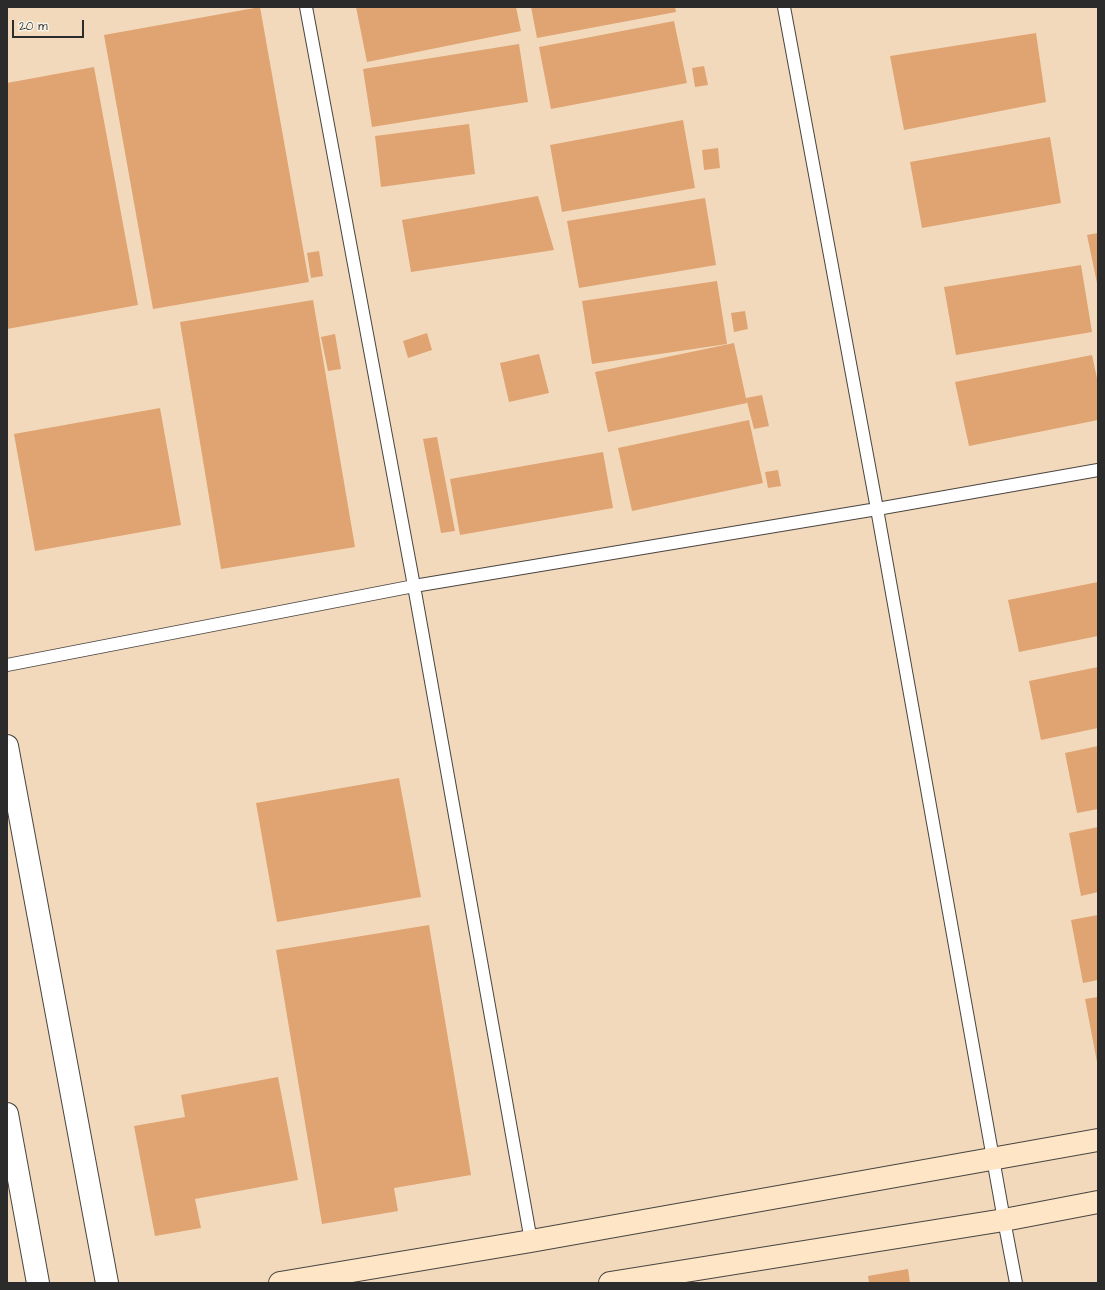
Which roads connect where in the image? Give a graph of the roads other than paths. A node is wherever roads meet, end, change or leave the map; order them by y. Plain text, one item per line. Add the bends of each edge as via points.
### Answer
1 (306, 7) edge
2 (784, 7) edge
3 (1098, 470) edge
4 (877, 509) junction
5 (414, 586) junction
6 (7, 665) edge
7 (7, 746) edge
8 (7, 1114) edge
9 (1098, 1140) edge
10 (994, 1159) junction
11 (1098, 1202) edge
12 (1004, 1220) junction
13 (531, 1241) junction
14 (38, 1283) edge
15 (107, 1283) edge
16 (280, 1283) edge
17 (610, 1283) edge
18 (1016, 1283) edge

1 - 5 lane
2 - 4 lane
3 - 4 lane
4 - 5 lane
4 - 10 lane
5 - 6 lane
5 - 13 lane
7 - 15 street
8 - 14 street
9 - 10 street
10 - 12 lane
10 - 13 street
11 - 12 street
12 - 17 street
12 - 18 lane
13 - 16 street

